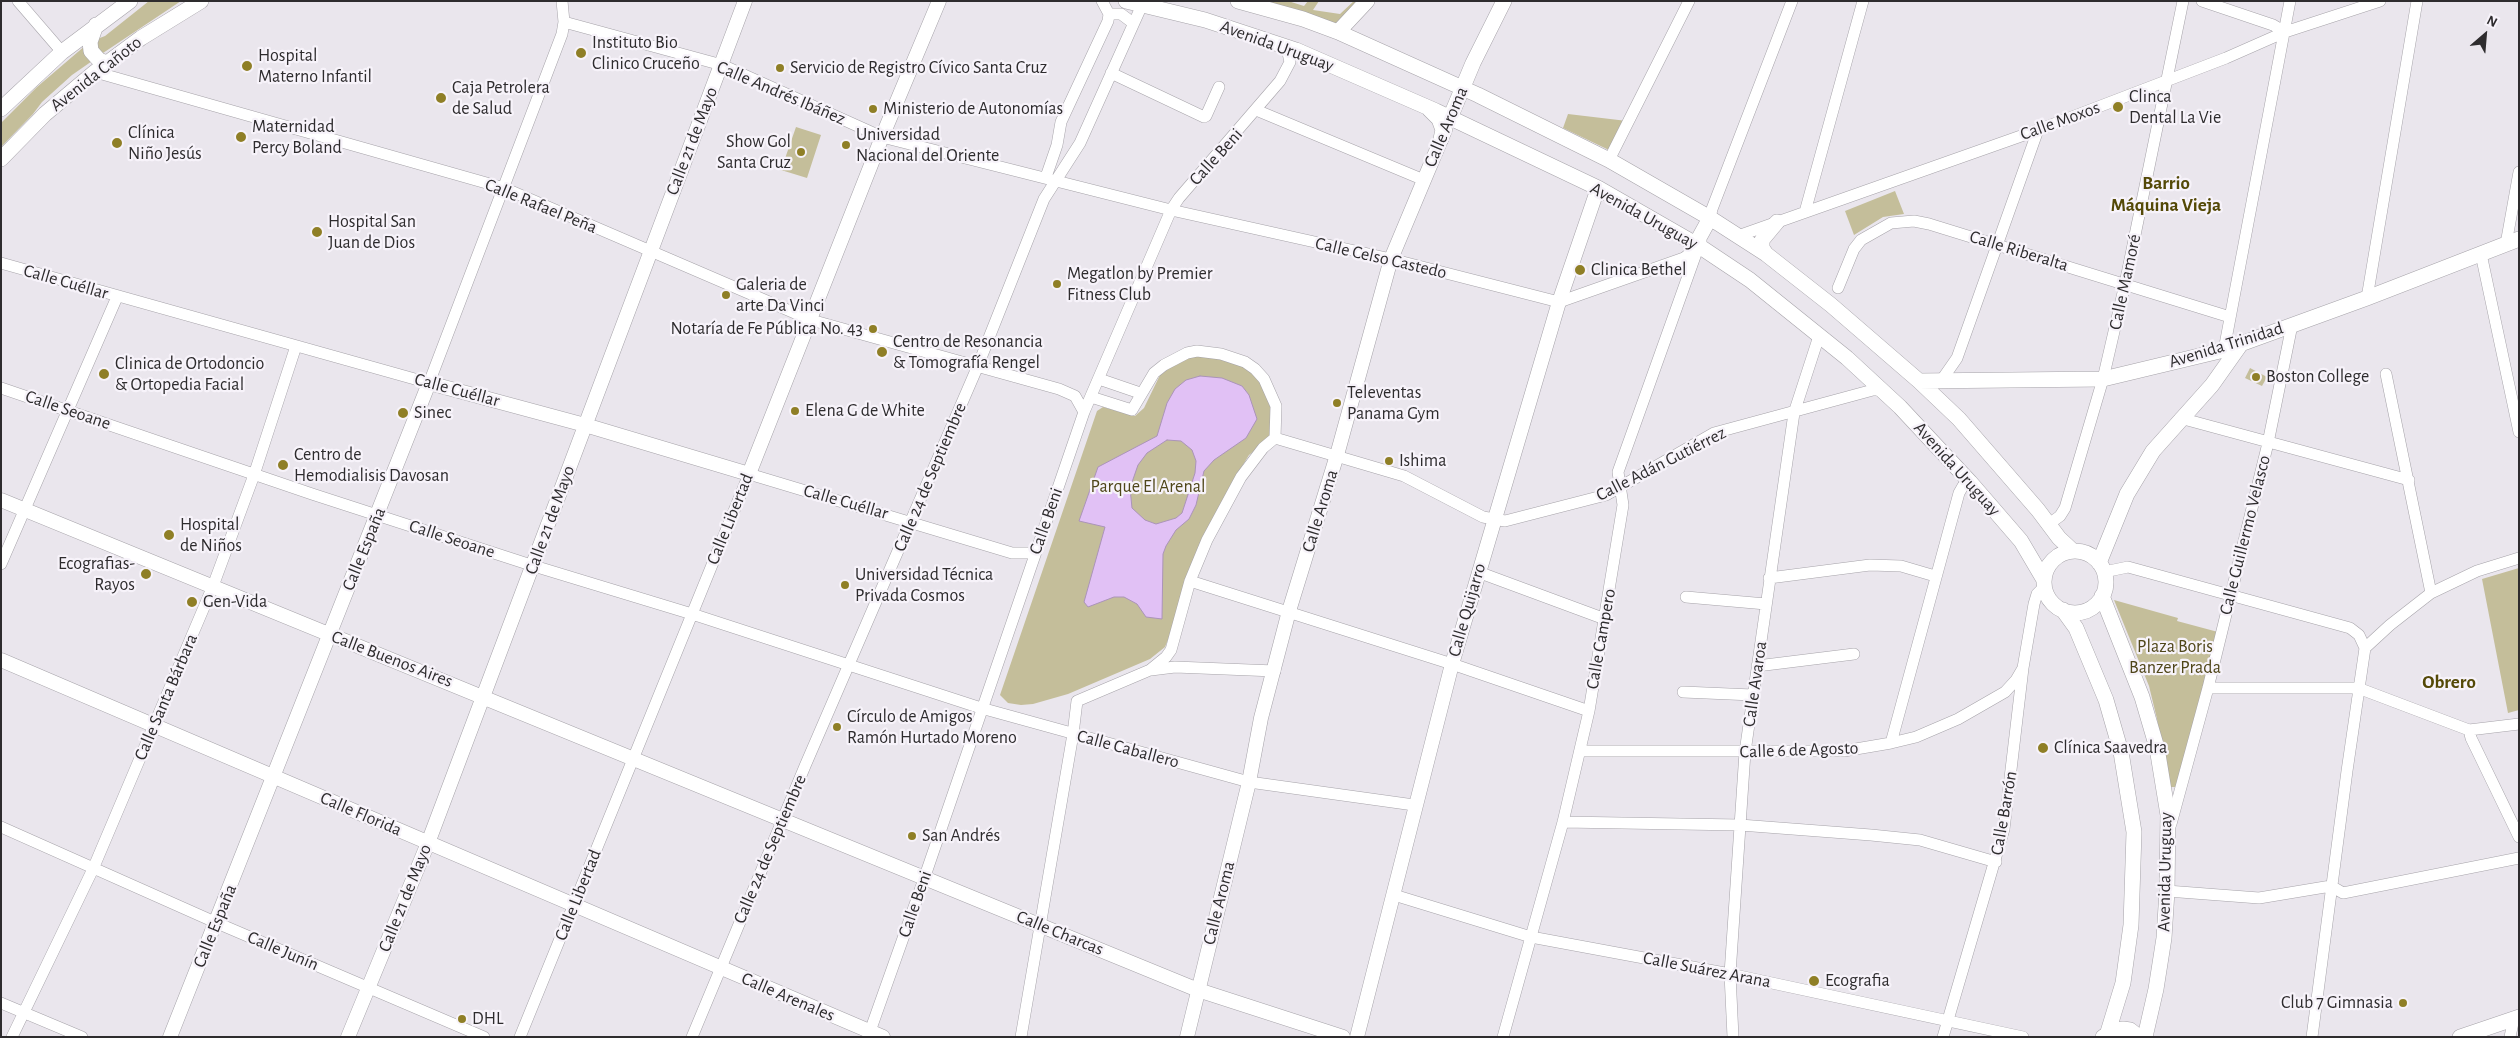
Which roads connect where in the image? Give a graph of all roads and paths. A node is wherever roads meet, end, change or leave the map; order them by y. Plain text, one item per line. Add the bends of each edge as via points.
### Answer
1 (18, 1) edge
2 (130, 1) edge
3 (201, 1) edge
4 (562, 1) edge
5 (746, 1) edge
6 (939, 1) edge
7 (1102, 1) edge
8 (1126, 1) edge
9 (1238, 1) edge
10 (1367, 1) edge
11 (1504, 1) edge
12 (1689, 1) edge
13 (1792, 1) edge
14 (1863, 1) edge
15 (2183, 1) edge
16 (2202, 1) edge
17 (2290, 1) edge
18 (2380, 1) edge
19 (2417, 1) edge
20 (1143, 3) edge
21 (1109, 14) junction
22 (564, 22) junction
23 (1133, 23) junction
24 (96, 25) junction
25 (1338, 32) junction
26 (2285, 32) junction
27 (1280, 45) junction
28 (62, 52) junction
29 (1474, 63) junction
30 (722, 65) junction
31 (101, 67) junction
32 (1111, 73) junction
33 (1436, 77) junction
34 (2168, 81) junction
35 (1219, 87) dead end
36 (1462, 88) junction
37 (1428, 108) junction
38 (1, 109) edge
39 (1256, 110) junction
40 (1450, 118) junction
41 (2038, 130) junction
42 (1059, 132) junction
43 (882, 137) junction
44 (1441, 139) junction
45 (1080, 143) junction
46 (1, 159) edge
47 (1609, 160) junction
48 (2519, 172) edge
49 (1051, 178) junction
50 (1424, 180) junction
51 (504, 188) junction
52 (1598, 188) junction
53 (1172, 210) junction
54 (1805, 212) junction
55 (1710, 218) junction
56 (1777, 222) junction
57 (1738, 236) junction
58 (2512, 241) edge
59 (1996, 244) junction
60 (1699, 246) junction
61 (650, 251) junction
62 (1766, 254) junction
63 (2481, 254) junction
64 (1391, 259) junction
65 (1, 263) edge
66 (2125, 284) junction
67 (1838, 288) dead end
68 (116, 297) junction
69 (2367, 298) junction
70 (1559, 302) junction
71 (2230, 317) junction
72 (810, 320) junction
73 (2292, 326) junction
74 (1819, 336) junction
75 (2241, 344) junction
76 (296, 346) junction
77 (2224, 350) junction
78 (2192, 358) junction
79 (976, 368) junction
80 (2386, 374) dead end
81 (1099, 379) junction
82 (2103, 379) junction
83 (1919, 381) junction
84 (1942, 381) junction
85 (429, 383) junction
86 (2212, 385) junction
87 (1, 388) edge
88 (1882, 390) junction
89 (1140, 393) junction
90 (1091, 397) junction
91 (67, 410) junction
92 (1084, 412) junction
93 (1794, 413) junction
94 (2180, 418) junction
95 (585, 425) junction
96 (2519, 432) edge
97 (1275, 438) junction
98 (2268, 443) junction
99 (1337, 455) junction
100 (749, 474) junction
101 (254, 475) junction
102 (2409, 480) junction
103 (1970, 482) junction
104 (1621, 488) junction
105 (1, 500) edge
106 (26, 509) junction
107 (378, 515) junction
108 (1494, 520) junction
109 (911, 522) junction
110 (2049, 524) junction
111 (2073, 551) junction
112 (1035, 553) junction
113 (2519, 558) edge
114 (1, 564) edge
115 (534, 566) junction
116 (2102, 568) junction
117 (1478, 572) junction
118 (1936, 576) junction
119 (1769, 578) junction
120 (1190, 580) junction
121 (2044, 584) junction
122 (213, 586) junction
123 (2230, 593) junction
124 (2431, 593) junction
125 (2102, 596) junction
126 (1686, 597) dead end
127 (1766, 604) junction
128 (2063, 610) junction
129 (1289, 611) junction
130 (692, 614) junction
131 (1605, 619) junction
132 (330, 635) junction
133 (2365, 648) junction
134 (1854, 654) dead end
135 (1, 660) edge
136 (1452, 664) junction
137 (848, 665) junction
138 (1758, 666) junction
139 (2023, 668) junction
140 (1150, 670) junction
141 (1275, 671) junction
142 (2208, 688) junction
143 (2358, 688) junction
144 (1683, 692) dead end
145 (1753, 695) junction
146 (484, 696) junction
147 (981, 708) junction
148 (1589, 711) junction
149 (2519, 724) edge
150 (155, 726) junction
151 (2469, 730) junction
152 (1073, 734) junction
153 (1891, 743) junction
154 (1580, 751) junction
155 (1745, 752) junction
156 (633, 758) junction
157 (273, 776) junction
158 (1249, 782) junction
159 (1414, 805) junction
160 (782, 820) junction
161 (1563, 822) junction
162 (1740, 825) junction
163 (1, 827) edge
164 (2169, 830) junction
165 (2519, 836) edge
166 (428, 843) junction
167 (2519, 858) edge
168 (1996, 862) junction
169 (92, 869) junction
170 (924, 879) junction
171 (2331, 886) junction
172 (2167, 891) junction
173 (2343, 893) junction
174 (1394, 895) junction
175 (2330, 901) junction
176 (573, 906) junction
177 (217, 923) junction
178 (1040, 924) junction
179 (1531, 937) junction
180 (720, 968) junction
181 (1730, 974) junction
182 (368, 987) junction
183 (1198, 990) junction
184 (1, 1003) edge
185 (23, 1011) junction
186 (2516, 1018) edge
187 (1949, 1022) junction
188 (873, 1035) edge
189 (2105, 1035) edge
190 (12, 1037) edge
191 (82, 1037) edge
192 (170, 1037) edge
193 (348, 1037) edge
194 (484, 1037) edge
195 (520, 1037) edge
196 (692, 1037) edge
197 (1020, 1037) edge
198 (1187, 1037) edge
199 (1342, 1037) edge
200 (1357, 1037) edge
201 (1503, 1037) edge
202 (1733, 1037) edge
203 (1943, 1037) edge
204 (2023, 1037) edge
205 (2139, 1037) edge
206 (2145, 1037) edge
207 (2312, 1037) edge
208 (2460, 1037) edge
209 (2510, 1037) edge

1 - 28 street
2 - 24 main road, Avenida Cañoto
3 - 31 main road, Avenida Cañoto
4 - 22 street, Calle España
5 - 30 street, Calle 21 de Mayo
6 - 43 street, Calle Libertad
7 - 21 street
8 - 20 main road
9 - 25 main road, Avenida Uruguay
10 - 25 main road
11 - 29 main road, Calle Aroma
12 - 47 street
13 - 55 street
14 - 54 street
15 - 34 street, Calle Mamoré
16 - 26 street
17 - 26 street
18 - 26 street, Calle Moxos
19 - 69 street
20 - 23 street, Calle 24 de Septiembre
20 - 27 main road, Avenida Uruguay
21 - 23 street via 1121,14
21 - 42 street, Calle 24 de Septiembre
22 - 30 street, Calle Andrés Ibáñez
22 - 51 street, Calle España
23 - 32 street, Calle 24 de Septiembre
24 - 28 main road, Avenida Cañoto
24 - 31 main road via 90,42 91,51
25 - 33 main road, Avenida Uruguay
26 - 34 street, Calle Moxos
26 - 71 street
27 - 37 main road, Avenida Uruguay
27 - 39 street, Calle Beni via 1288,53 1289,65
28 - 38 main road, Avenida Cañoto
29 - 33 main road via 1456,73
29 - 36 main road, Calle Aroma
30 - 43 street, Calle Andrés Ibáñez
30 - 61 street, Calle 21 de Mayo
31 - 46 main road, Avenida Cañoto via 44,114
31 - 51 street, Calle Rafael Peña
32 - 35 street via 1204,117
32 - 45 street, Calle 24 de Septiembre
33 - 36 main road, Avenida Uruguay
34 - 41 street, Calle Moxos
34 - 66 street, Calle Mamoré
36 - 40 main road, Calle Aroma
36 - 47 main road, Avenida Uruguay
37 - 40 main road, Avenida Uruguay
37 - 44 main road via 1439,119 1443,130
39 - 50 street
39 - 53 street, Calle Beni
40 - 44 street, Calle Aroma
40 - 52 main road, Avenida Uruguay
41 - 54 street, Calle Moxos
41 - 59 street
42 - 45 street via 1068,142
42 - 49 street, Calle 24 de Septiembre
43 - 49 street, Calle Andrés Ibáñez
43 - 72 street, Calle Libertad
44 - 50 street, Calle Aroma
45 - 49 street, Calle 24 de Septiembre
47 - 55 main road, Avenida Uruguay
48 - 58 street
49 - 53 street, Calle Celso Castedo
49 - 79 street, Calle 24 de Septiembre
50 - 64 street, Calle Aroma
51 - 61 street, Calle Rafael Peña
51 - 85 street, Calle España
52 - 60 main road, Avenida Uruguay
52 - 70 street, Calle Quijarro
53 - 64 street, Calle Celso Castedo
53 - 81 street, Calle Beni
54 - 56 street, Calle Moxos
55 - 57 main road, Avenida Uruguay
55 - 60 main road via 1699,238
56 - 57 street, Calle Moxos
56 - 62 main road via 1762,240
57 - 62 main road, Avenida Uruguay
58 - 63 main road, Avenida Trinidad
59 - 66 street, Calle Riberalta
59 - 67 street, Calle Riberalta via 1930,224 1891,223 1861,240
59 - 84 street via 1958,358
60 - 70 street via 1684,258
60 - 74 main road, Avenida Uruguay via 1750,280
60 - 104 street, Calle Campero via 1618,472
61 - 72 street, Calle Rafael Peña
61 - 95 street, Calle 21 de Mayo
62 - 83 main road, Avenida Uruguay
63 - 69 main road, Avenida Trinidad
63 - 96 street
64 - 70 street, Calle Celso Castedo
64 - 99 street, Calle Aroma
65 - 68 street, Calle Cuéllar
66 - 71 street, Calle Riberalta
66 - 82 street, Calle Mamoré
68 - 76 street, Calle Cuéllar
68 - 91 street
69 - 73 main road, Avenida Trinidad
70 - 108 street, Calle Quijarro
71 - 77 street
72 - 79 street, Calle Rafael Peña
72 - 100 street, Calle Libertad
73 - 75 main road, Avenida Trinidad
73 - 98 street, Calle Guillermo Velasco
74 - 88 main road, Avenida Uruguay
74 - 93 street, Calle Avaroa
75 - 77 main road, Avenida Trinidad
75 - 86 main road
76 - 85 street, Calle Cuéllar
76 - 101 street, Calle Santa Bárbara
77 - 78 main road, Avenida Trinidad
78 - 82 main road, Avenida Trinidad
78 - 86 main road via 2203,359 2213,367 2215,377
79 - 92 street via 1059,389 1074,396
79 - 109 street, Calle 24 de Septiembre
80 - 102 street
81 - 89 street
81 - 90 street, Calle Beni
82 - 84 main road, Avenida Trinidad
82 - 110 street, Calle Mamoré via 2065,508
83 - 84 main road, Avenida Trinidad
83 - 110 main road, Avenida Uruguay via 1959,419
85 - 95 street, Calle Cuéllar
85 - 107 street, Calle España
86 - 94 main road
87 - 91 street, Calle Seoane
88 - 93 street, Calle Adán Gutiérrez
88 - 103 main road, Avenida Uruguay
89 - 90 street via 1132,410
89 - 97 street via 1164,364 1187,353 1211,352 1238,359 1264,379 1276,406
90 - 92 street, Calle Beni
91 - 101 street, Calle Seoane
91 - 106 street
92 - 112 street, Calle Beni
93 - 104 street, Calle Adán Gutiérrez via 1714,433
93 - 119 street, Calle Avaroa
94 - 98 street
94 - 116 main road via 2153,451 2127,494
95 - 100 street, Calle Cuéllar
95 - 115 street, Calle 21 de Mayo
97 - 99 street, Calle Adán Gutiérrez
97 - 120 street via 1241,477 1207,540
98 - 102 street
98 - 123 street, Calle Guillermo Velasco
99 - 108 street, Calle Adán Gutiérrez via 1404,476
99 - 129 street, Calle Aroma
100 - 109 street, Calle Cuéllar
100 - 130 street, Calle Libertad
101 - 107 street, Calle Seoane
101 - 122 street, Calle Santa Bárbara
102 - 124 street
103 - 118 street via 1959,493
103 - 121 main road, Avenida Uruguay via 2026,547
104 - 108 street, Calle Adán Gutiérrez via 1606,495 1514,519
104 - 131 street, Calle Campero via 1623,505
105 - 106 street, Calle Buenos Aires
106 - 114 street
106 - 122 street, Calle Buenos Aires
107 - 115 street, Calle Seoane
107 - 132 street, Calle España
108 - 117 street, Calle Quijarro
109 - 112 street via 1012,553
109 - 137 street, Calle 24 de Septiembre
110 - 111 main road, Avenida Uruguay
111 - 116 main road via 2083,552
111 - 121 main road via 2052,562
112 - 147 street, Calle Beni
113 - 124 street via 2477,570
115 - 130 street, Calle Seoane
115 - 146 street, Calle 21 de Mayo
116 - 123 street via 2128,566
116 - 125 main road via 2106,581
117 - 131 street
117 - 136 street, Calle Quijarro
118 - 119 street via 1901,566 1870,565
118 - 153 street
119 - 127 street, Calle Avaroa
120 - 129 street
120 - 140 street via 1171,650
121 - 128 main road via 2054,605
121 - 139 street, Calle Barrón via 2034,604
122 - 132 street, Calle Buenos Aires
122 - 150 street, Calle Santa Bárbara
123 - 133 street via 2350,628 2359,635
123 - 142 street, Calle Guillermo Velasco
124 - 133 street
125 - 128 main road via 2094,606 2082,612
125 - 164 main road, Avenida Uruguay via 2142,697 2157,748
126 - 127 street
127 - 138 street, Calle Avaroa
128 - 189 main road, Avenida Uruguay via 2076,628 2106,700 2121,752 2134,832 2131,925 2122,983
129 - 136 street
129 - 141 street, Calle Aroma
130 - 137 street, Calle Seoane
130 - 156 street, Calle Libertad
131 - 148 street, Calle Campero
132 - 146 street, Calle Buenos Aires
132 - 157 street, Calle España
133 - 143 street
134 - 138 street
135 - 150 street, Calle Florida
136 - 148 street
136 - 159 street, Calle Quijarro
137 - 147 street, Calle Caballero
137 - 160 street, Calle 24 de Septiembre
138 - 145 street, Calle Avaroa
139 - 153 street, Calle 6 de Agosto via 2005,692 1958,719 1916,737
139 - 168 street, Calle Barrón via 2012,775
140 - 141 street via 1175,667
140 - 152 street via 1076,701
141 - 158 street, Calle Aroma via 1261,718
142 - 143 street
142 - 164 street, Calle Guillermo Velasco
143 - 151 street
143 - 171 street
144 - 145 street
145 - 155 street, Calle Avaroa
146 - 156 street, Calle Buenos Aires
146 - 166 street, Calle 21 de Mayo
147 - 152 street, Calle Caballero
147 - 170 street, Calle Beni
148 - 154 street, Calle Campero
149 - 151 street
150 - 157 street, Calle Florida
150 - 169 street, Calle Santa Bárbara
151 - 165 street
152 - 158 street, Calle Caballero
152 - 178 street
153 - 155 street, Calle 6 de Agosto via 1844,751
154 - 155 street, Calle 6 de Agosto
154 - 161 street, Calle Campero
155 - 162 street, Calle Avaroa
156 - 160 street, Calle Buenos Aires
156 - 176 street, Calle Libertad
157 - 166 street, Calle Florida
157 - 177 street, Calle España
158 - 159 street, Calle Caballero
158 - 183 street, Calle Aroma
159 - 174 street, Calle Quijarro
160 - 170 street, Calle Charcas
160 - 180 street, Calle 24 de Septiembre
161 - 162 street
161 - 179 street, Calle Campero
162 - 168 street via 1920,840
162 - 181 street, Calle Avaroa
163 - 169 street, Calle Junín
164 - 172 main road, Avenida Uruguay
166 - 176 street, Calle Florida
166 - 182 street, Calle 21 de Mayo
167 - 173 street
168 - 187 street, Calle Barrón
169 - 177 street, Calle Junín
169 - 185 street, Calle Santa Bárbara
170 - 178 street, Calle Charcas
170 - 188 street, Calle Beni
171 - 172 street via 2259,898
171 - 173 street
171 - 175 street
172 - 206 main road, Avenida Uruguay via 2156,989
173 - 175 street
174 - 179 street, Calle Suárez Arana
174 - 200 street, Calle Quijarro
175 - 207 street
176 - 180 street, Calle Florida
176 - 195 street, Calle Libertad
177 - 182 street, Calle Junín
177 - 192 street, Calle España
178 - 183 street, Calle Charcas
178 - 197 street
179 - 181 street, Calle Suárez Arana
179 - 201 street, Calle Campero
180 - 188 street, Calle Arenales
180 - 196 street, Calle 24 de Septiembre
181 - 187 street, Calle Suárez Arana
181 - 202 street, Calle Avaroa
182 - 193 street, Calle 21 de Mayo
182 - 194 street, Calle Junín
183 - 198 street, Calle Aroma
183 - 199 street, Calle Charcas
184 - 185 street
185 - 190 street, Calle Santa Bárbara
185 - 191 street
186 - 208 main road
186 - 209 street
187 - 203 street, Calle Barrón
187 - 204 street, Calle Suárez Arana
189 - 205 main road, Avenida Uruguay via 2123,1029

